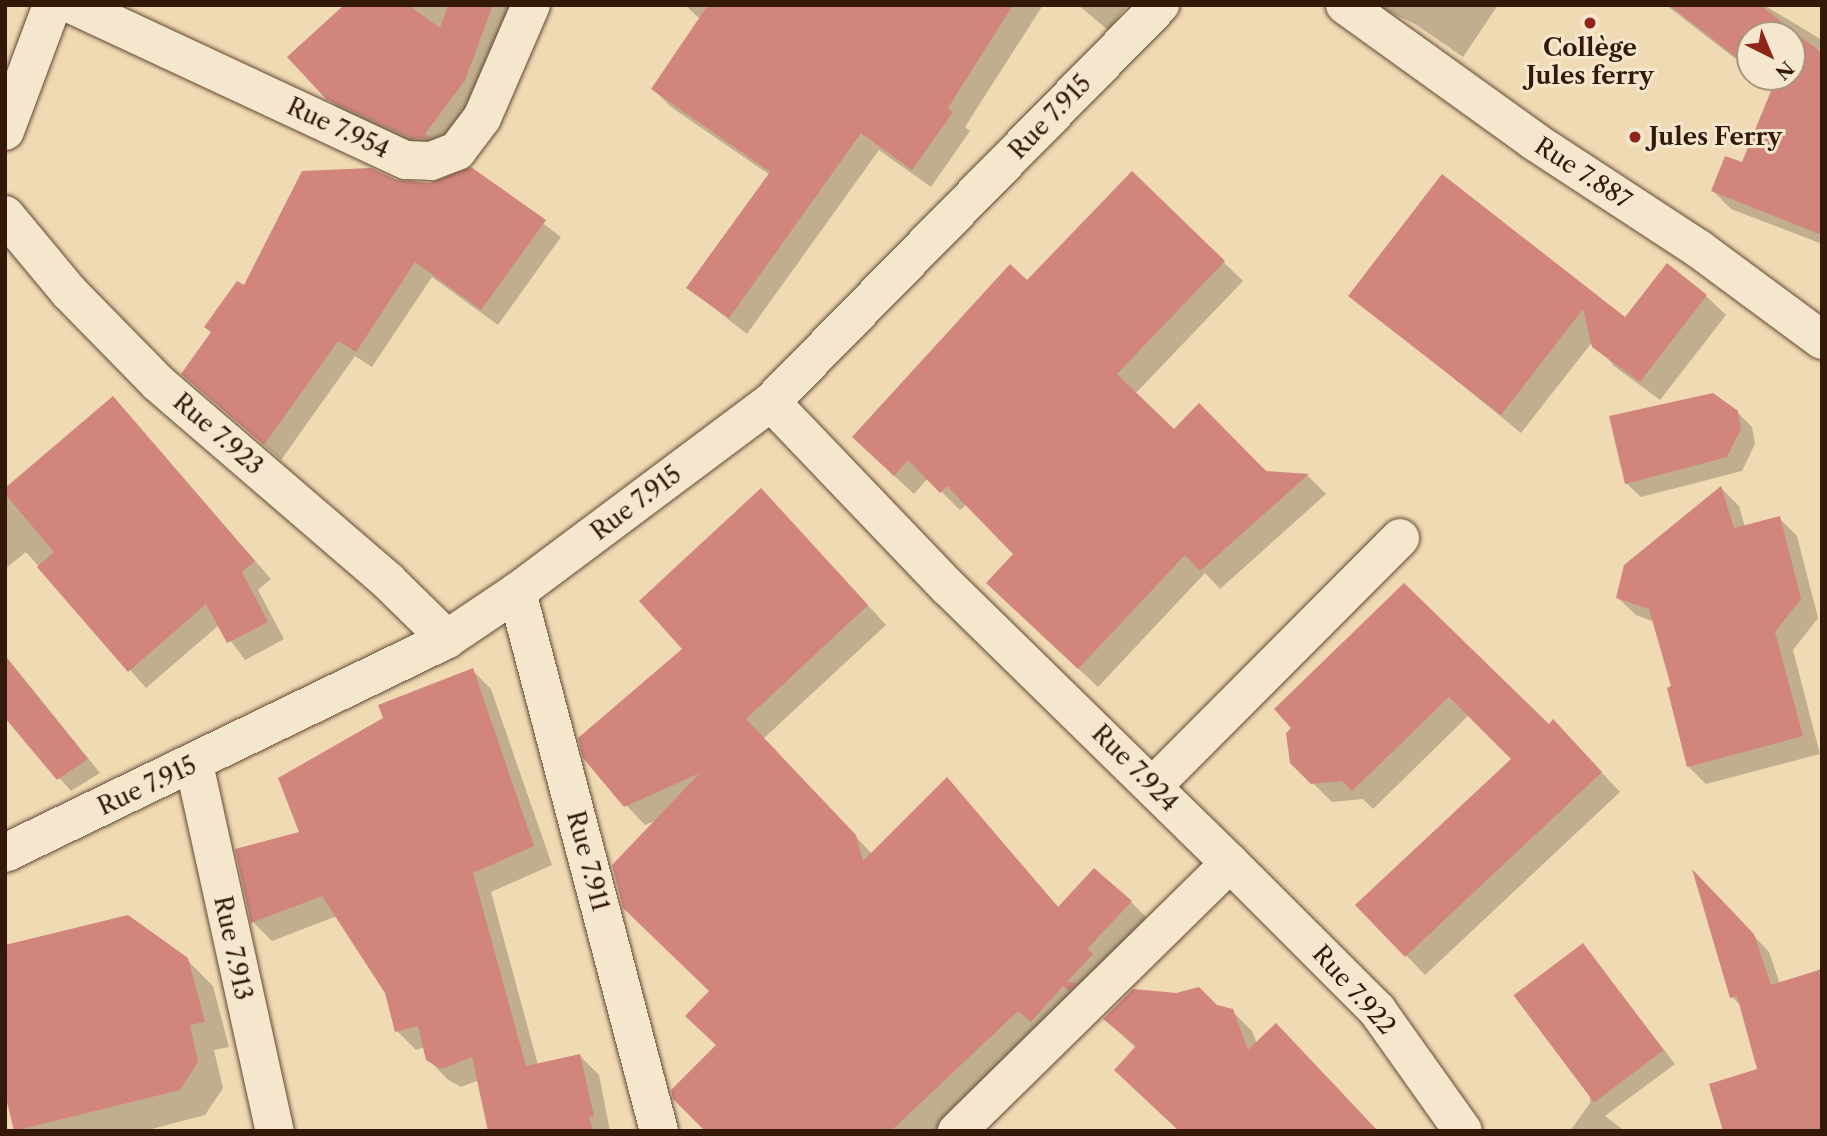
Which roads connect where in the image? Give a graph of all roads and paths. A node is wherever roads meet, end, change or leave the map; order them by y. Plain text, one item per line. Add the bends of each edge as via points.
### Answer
1 (52, 5) edge
2 (73, 5) edge
3 (531, 5) edge
4 (1160, 5) edge
5 (1345, 5) edge
6 (5, 131) edge
7 (5, 215) edge
8 (1822, 340) edge
9 (771, 402) junction
10 (1400, 538) dead end
11 (517, 592) junction
12 (447, 639) junction
13 (194, 764) junction
14 (1153, 786) junction
15 (5, 853) edge
16 (1230, 863) junction
17 (275, 1131) edge
18 (659, 1131) edge
19 (957, 1131) edge
20 (1463, 1131) edge

1 - 6 street
2 - 3 street, Rue 7.954 via 406,160 431,161 457,151 482,118
4 - 9 street, Rue 7.915
5 - 8 street, Rue 7.887 via 1534,141 1699,249
7 - 12 street, Rue 7.923 via 69,292 158,383 388,581
9 - 11 street, Rue 7.915
9 - 14 street, Rue 7.924 via 948,587
10 - 14 street
11 - 12 street, Rue 7.915
11 - 18 street, Rue 7.911
12 - 13 street, Rue 7.915
13 - 15 street, Rue 7.915
13 - 17 street, Rue 7.913
14 - 16 street, Rue 7.924
16 - 19 street
16 - 20 street, Rue 7.922 via 1377,1010

